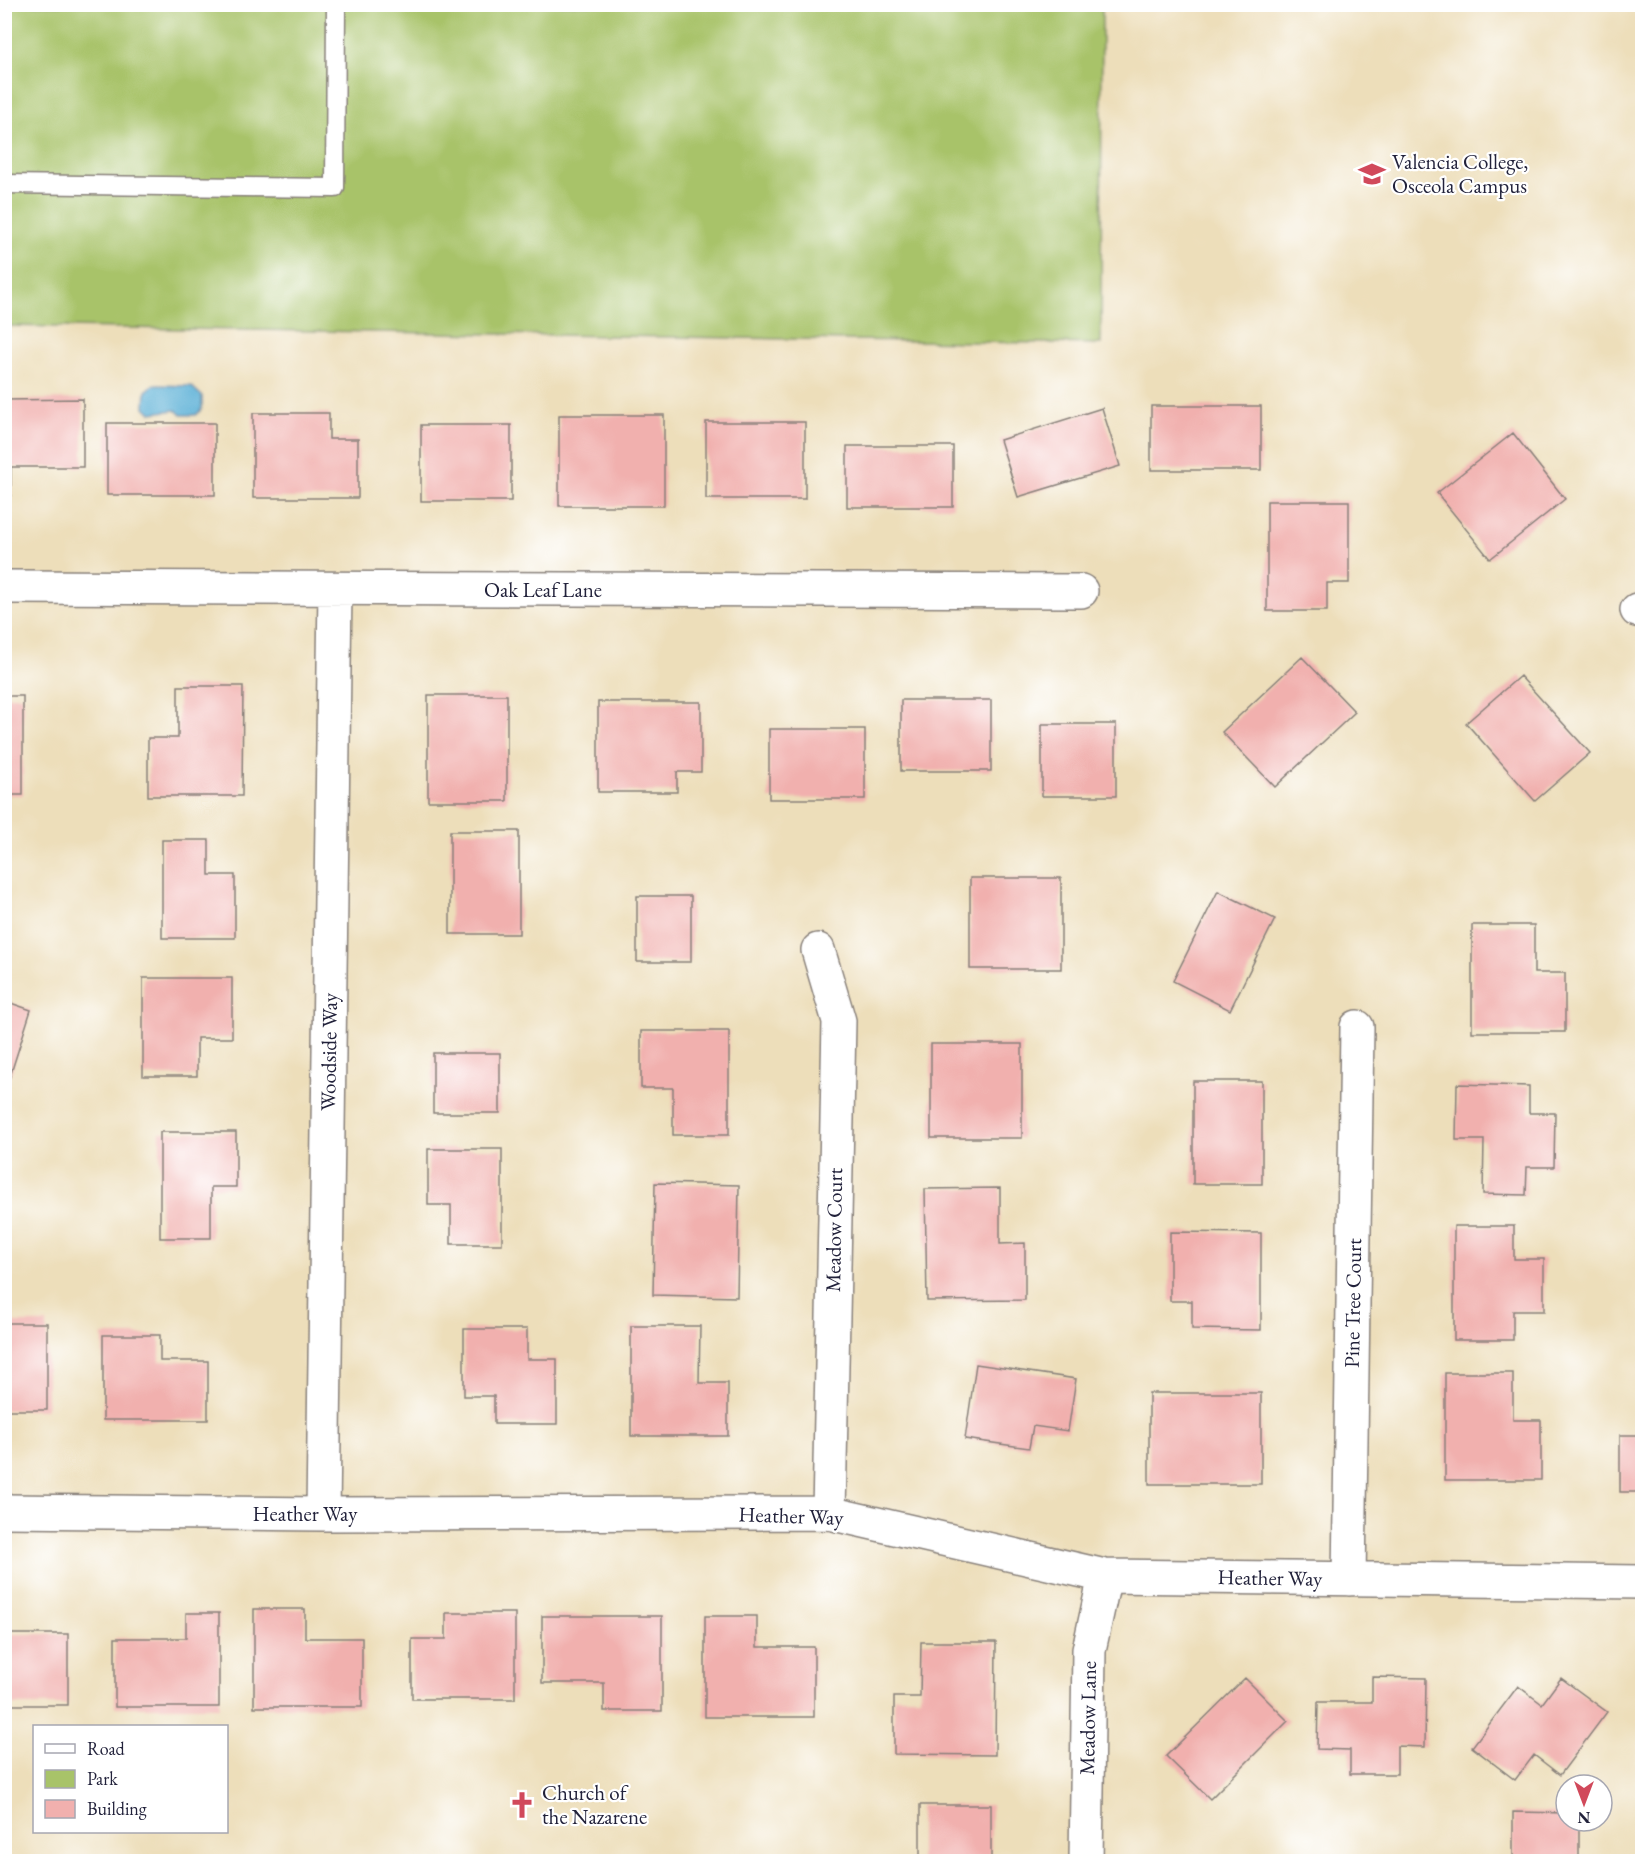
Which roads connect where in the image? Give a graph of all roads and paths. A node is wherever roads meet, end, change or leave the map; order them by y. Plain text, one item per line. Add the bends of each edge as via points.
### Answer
1 (336, 4) edge
2 (4, 184) edge
3 (4, 586) edge
4 (335, 589) junction
5 (1081, 591) dead end
6 (818, 950) dead end
7 (1357, 1027) dead end
8 (4, 1511) edge
9 (829, 1513) junction
10 (323, 1514) junction
11 (1105, 1576) junction
12 (1349, 1579) junction
13 (1642, 1582) edge
14 (1086, 1862) edge

1 - 2 lane via 335,188
3 - 4 street, Oak Leaf Lane
4 - 5 street, Oak Leaf Lane
4 - 10 street, Woodside Way
6 - 9 street, Meadow Court via 839,1021
7 - 12 street, Pine Tree Court
8 - 10 street, Heather Way
9 - 10 street, Heather Way
9 - 11 street, Heather Way
11 - 12 street, Heather Way
11 - 14 street, Meadow Lane via 1089,1650
12 - 13 street, Heather Way

